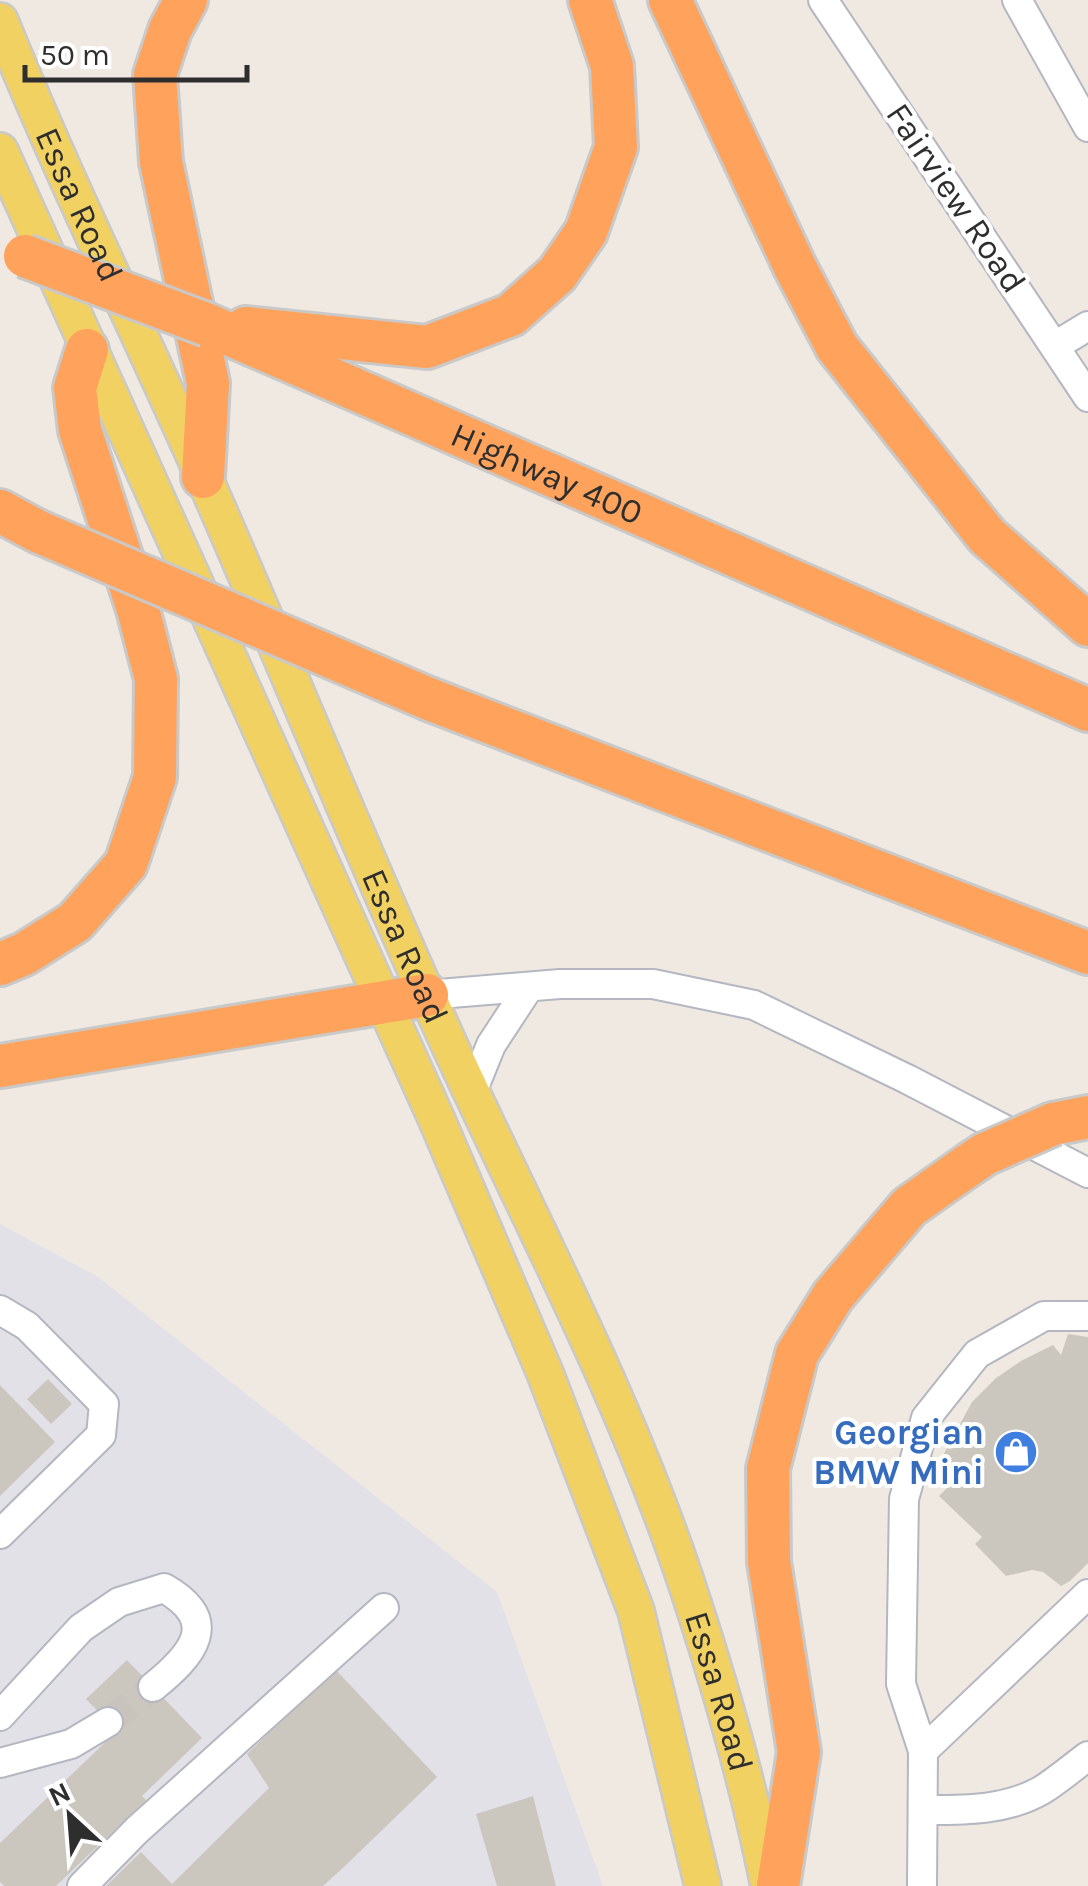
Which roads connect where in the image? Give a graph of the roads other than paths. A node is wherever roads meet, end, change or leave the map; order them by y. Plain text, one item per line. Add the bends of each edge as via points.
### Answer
1 (186, 0) edge
2 (590, 0) edge
3 (670, 0) edge
4 (823, 0) edge
5 (1017, 0) edge
6 (0, 21) edge
7 (1088, 126) edge
8 (0, 151) edge
9 (13, 251) edge
10 (208, 324) junction
11 (1088, 326) edge
12 (1055, 346) junction
13 (87, 350) junction
14 (1088, 396) edge
15 (204, 477) junction
16 (0, 511) edge
17 (19, 528) edge
18 (1088, 625) edge
19 (1088, 710) edge
20 (1088, 952) edge
21 (0, 964) edge
22 (529, 987) junction
23 (427, 995) junction
24 (384, 1001) junction
25 (0, 1066) edge
26 (472, 1092) junction
27 (1070, 1120) edge
28 (1088, 1173) edge
29 (0, 1310) edge
30 (1088, 1316) edge
31 (0, 1534) edge
32 (1088, 1594) edge
33 (384, 1608) dead end
34 (153, 1687) tunnel mouth
35 (0, 1716) edge
36 (108, 1722) tunnel mouth
37 (923, 1750) junction
38 (1088, 1756) edge
39 (0, 1763) edge
40 (922, 1810) junction
41 (82, 1886) edge
42 (703, 1886) edge
43 (769, 1886) edge
44 (778, 1886) edge
45 (922, 1886) edge

1 - 15 highway via 155,75 161,162 208,383
2 - 10 highway via 612,66 616,147 586,232 557,274 511,314 427,347
3 - 18 highway via 837,347 987,536
4 - 12 street, Fairview Road
5 - 7 street
6 - 15 main road, Essa Road
8 - 13 main road, Essa Road
9 - 10 highway, Highway 400, bridge
10 - 19 highway, Highway 400
11 - 12 street
12 - 14 street, Fairview Road
13 - 21 highway via 75,388 80,430 156,679 155,778 126,864 75,922
13 - 24 main road, Essa Road
15 - 23 main road, Essa Road
16 - 17 highway
17 - 20 highway, bridge via 429,699
22 - 23 street
22 - 26 street
22 - 28 street via 653,984 754,1005
23 - 24 highway
23 - 26 main road, Essa Road
24 - 25 highway
24 - 42 main road, Essa Road via 537,1355 636,1612
26 - 43 main road, Essa Road via 596,1359 682,1571
27 - 44 highway, bridge via 970,1164 908,1207 834,1296 797,1354 768,1469 769,1562 800,1752
29 - 31 street via 27,1326 104,1404 101,1435
30 - 37 street via 1044,1316 978,1354 926,1418 904,1499 902,1684
32 - 37 street
33 - 41 street
34 - 35 street via 197,1641 198,1620 164,1588 119,1602 81,1628
36 - 39 street via 71,1744
37 - 40 street
38 - 40 street via 1040,1791 1008,1804
40 - 45 street

